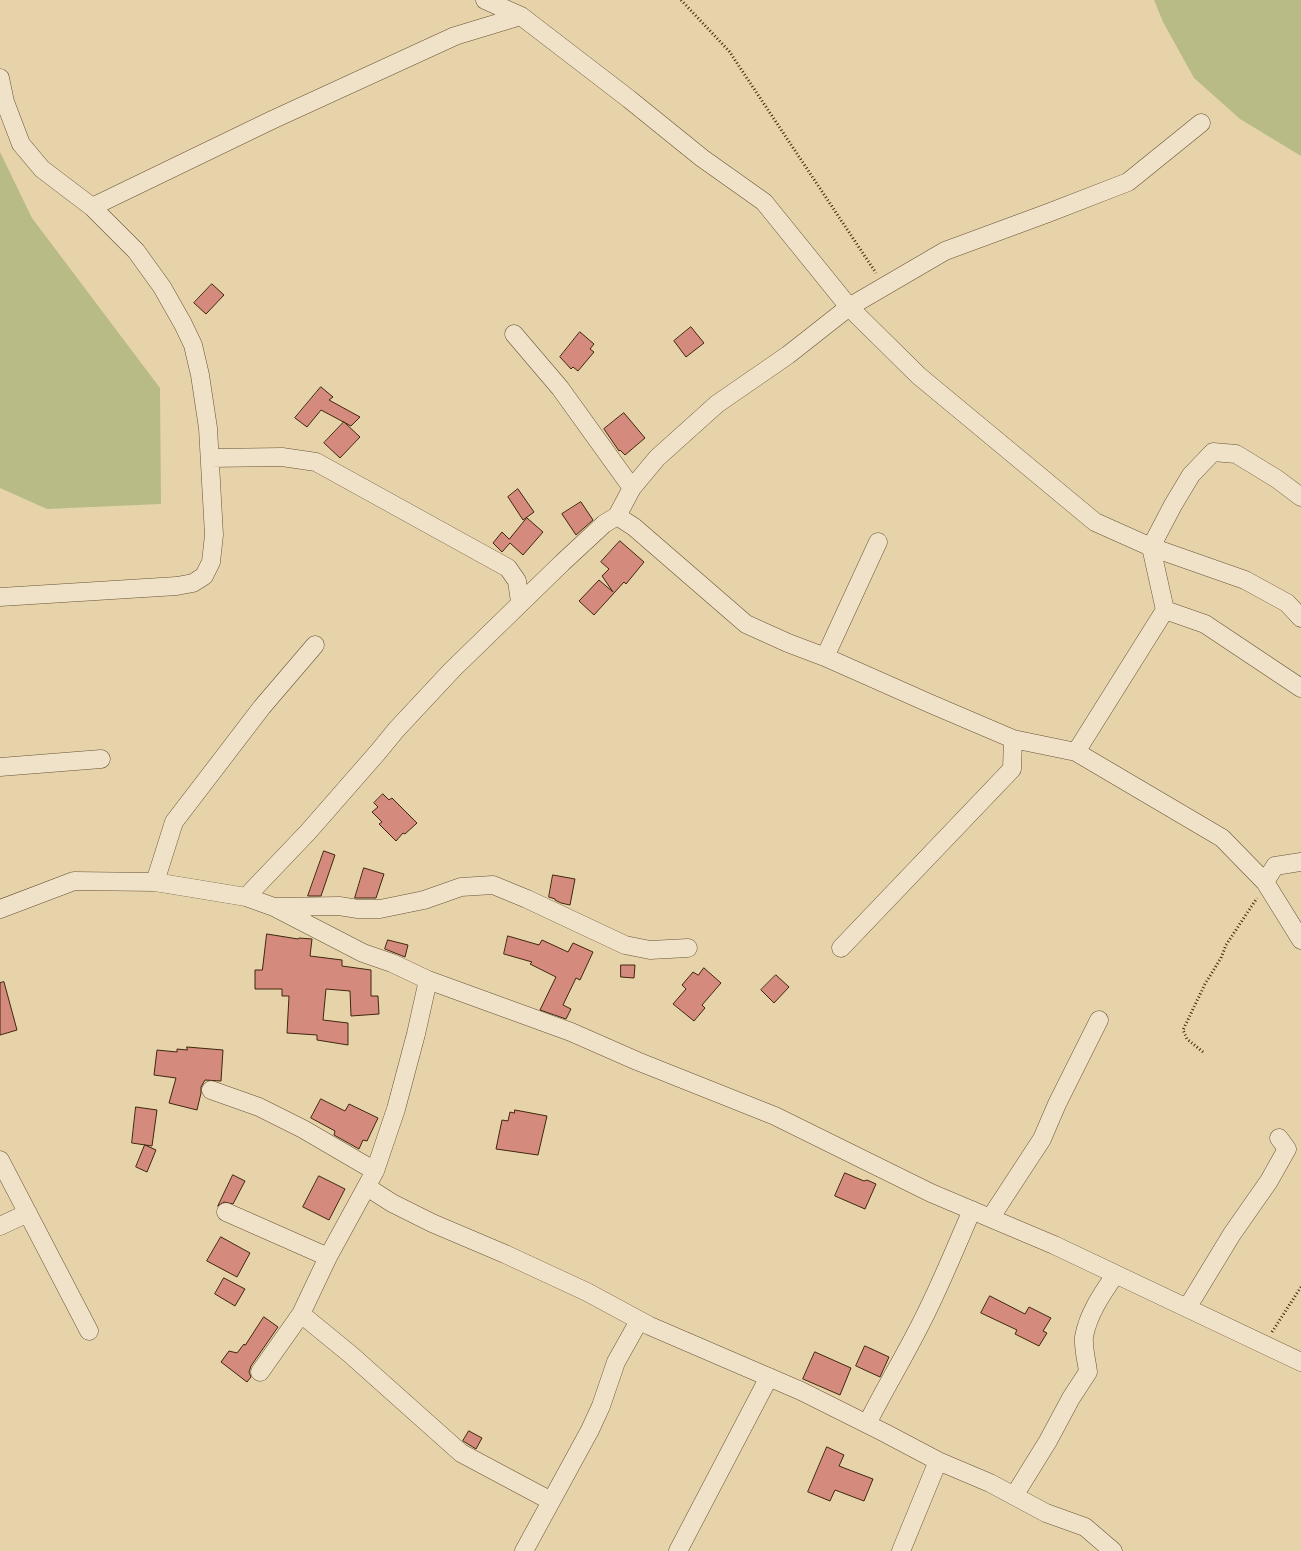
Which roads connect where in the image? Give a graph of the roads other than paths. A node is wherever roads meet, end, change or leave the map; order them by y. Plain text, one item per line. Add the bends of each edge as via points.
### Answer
1 (485, 0) edge
2 (521, 16) junction
3 (0, 78) edge
4 (1201, 123) dead end
5 (92, 207) junction
6 (848, 307) junction
7 (514, 334) dead end
8 (210, 458) junction
9 (632, 488) junction
10 (1301, 497) edge
11 (617, 516) junction
12 (878, 542) dead end
13 (1151, 547) junction
14 (0, 597) edge
15 (520, 602) junction
16 (1165, 610) junction
17 (1301, 618) edge
18 (316, 645) dead end
19 (825, 656) junction
20 (1301, 688) edge
21 (1013, 739) junction
22 (1076, 752) junction
23 (100, 760) dead end
24 (0, 767) edge
25 (1301, 862) edge
26 (155, 882) junction
27 (1265, 882) junction
28 (246, 897) junction
29 (274, 907) junction
30 (0, 909) edge
31 (1301, 940) edge
32 (688, 948) dead end
33 (841, 948) dead end
34 (428, 980) junction
35 (1098, 1020) dead end
36 (211, 1090) dead end
37 (1279, 1138) dead end
38 (0, 1160) edge
39 (371, 1179) junction
40 (972, 1210) junction
41 (226, 1212) dead end
42 (28, 1213) junction
43 (991, 1217) junction
44 (0, 1226) edge
45 (328, 1257) junction
46 (1115, 1275) junction
47 (1187, 1308) junction
48 (302, 1314) junction
49 (639, 1321) junction
50 (89, 1331) dead end
51 (1301, 1362) edge
52 (260, 1372) dead end
53 (769, 1377) junction
54 (867, 1424) junction
55 (938, 1461) junction
56 (1014, 1496) junction
57 (551, 1501) junction
58 (524, 1551) edge
59 (678, 1551) edge
60 (901, 1551) edge
61 (1113, 1551) edge

1 - 2 street
2 - 5 street via 455,36
2 - 6 street via 702,158 764,202
3 - 5 street via 5,102 21,144 42,169
4 - 6 street via 1128,182 945,251
5 - 8 street via 136,251 162,287 193,345
6 - 9 street via 788,355 717,404 657,458
6 - 13 street via 919,376 1095,522
7 - 9 street via 560,388
8 - 14 street via 214,535 211,562 204,576 193,584
8 - 15 street via 282,457 316,462 508,568 517,581
9 - 11 street
10 - 13 street via 1236,454 1214,452 1191,475
11 - 15 street via 604,524
11 - 19 street via 746,624
12 - 19 street
13 - 16 street
13 - 17 street via 1244,580 1287,603
15 - 28 street via 396,730 308,832
16 - 20 street via 1205,624
16 - 22 street
18 - 26 street via 262,707 174,822
19 - 21 street
21 - 22 street
21 - 33 street via 1012,769
22 - 27 street via 1222,838
23 - 24 street
25 - 27 street via 1275,866
26 - 28 street
26 - 30 street via 74,880
27 - 31 street
28 - 29 street
29 - 32 street via 380,909 424,900 461,887 493,885 624,946 650,950
29 - 34 street via 362,953
34 - 39 street via 396,1109
34 - 40 street via 571,1032 775,1116
35 - 43 street via 1042,1139
36 - 39 street via 258,1107 303,1129
37 - 47 street via 1287,1150
38 - 42 street
39 - 45 street
39 - 49 street via 392,1203 587,1292
40 - 43 street
40 - 54 street via 907,1351
41 - 45 street
42 - 44 street
42 - 50 street
43 - 46 street
45 - 48 street
46 - 47 street
46 - 56 street via 1089,1320 1084,1339 1088,1372
47 - 51 street
48 - 52 street
48 - 57 street via 461,1453
49 - 53 street
49 - 57 street via 616,1362 590,1430
53 - 54 street
53 - 59 street
54 - 55 street
55 - 56 street
55 - 60 street
56 - 61 street via 1046,1513 1084,1527
57 - 58 street

